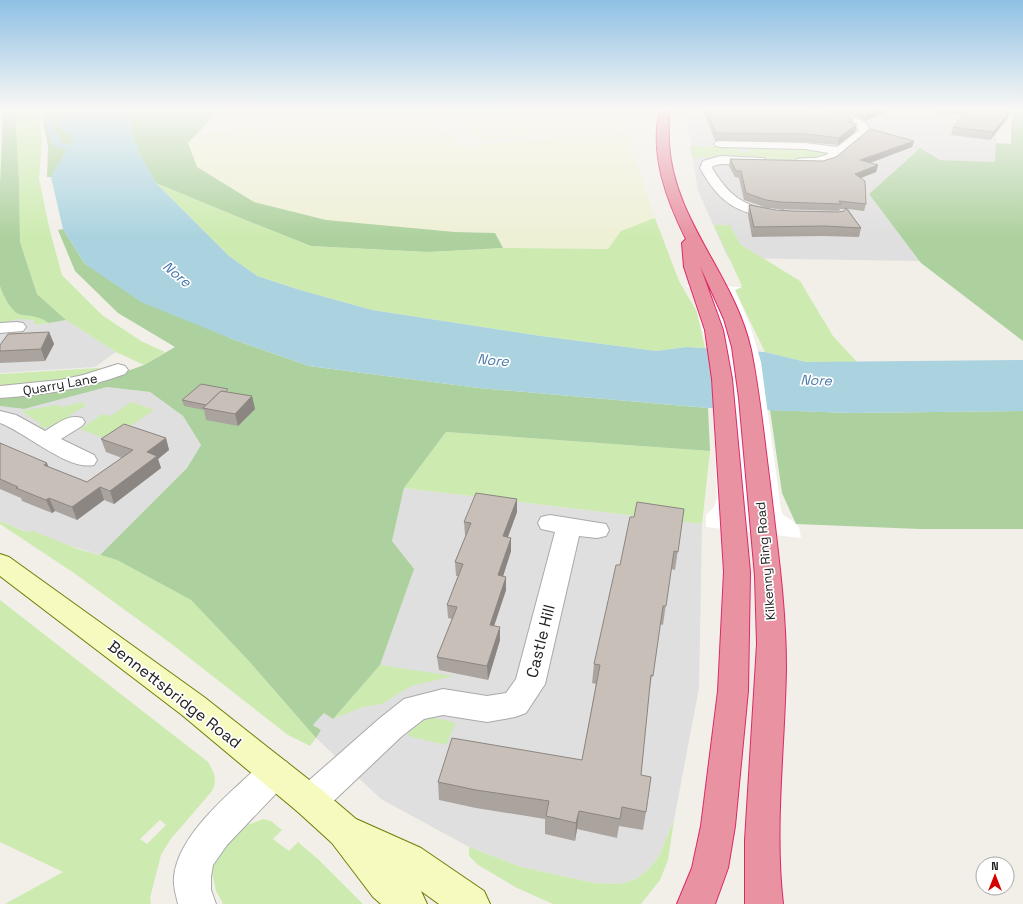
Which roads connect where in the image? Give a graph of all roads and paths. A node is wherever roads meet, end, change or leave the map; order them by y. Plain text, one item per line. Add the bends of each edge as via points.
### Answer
1 (663, 152) edge
2 (839, 152) edge
3 (772, 162) edge
4 (788, 162) edge
5 (789, 214) edge
6 (709, 286) junction
7 (118, 370) dead end
8 (0, 392) edge
9 (0, 416) edge
10 (75, 422) dead end
11 (46, 440) junction
12 (86, 460) dead end
13 (572, 526) dead end
14 (749, 532) junction
15 (0, 563) edge
16 (274, 772) junction
17 (310, 801) junction
18 (344, 831) junction
19 (197, 904) edge
20 (408, 904) edge
21 (471, 904) edge
22 (696, 904) edge
23 (764, 904) edge

1 - 6 highway, Kilkenny Ring Road via 673,193 688,232 692,268
2 - 4 street via 821,162
3 - 5 street via 720,160 707,164 706,168 722,193 736,204 760,212
6 - 14 highway, Kilkenny Ring Road via 714,330
6 - 14 highway, Kilkenny Ring Road via 733,322 747,383
7 - 8 street, Quarry Lane via 94,379 36,390
9 - 11 street
10 - 11 street
11 - 12 street
13 - 17 street, Castle Hill via 530,684 515,704 487,710 443,702 415,708 390,727
14 - 22 highway, Kilkenny Ring Road via 737,572 733,691 718,826 710,868
14 - 23 highway, Kilkenny Ring Road via 769,594 771,665 762,840
15 - 16 main road, Bennettsbridge Road via 193,706
16 - 17 main road, Bennettsbridge Road
16 - 19 street via 206,842 193,871 192,893
17 - 18 main road, Bennettsbridge Road
18 - 20 main road, Bennettsbridge Road via 386,884
18 - 21 main road, Bennettsbridge Road via 408,860

